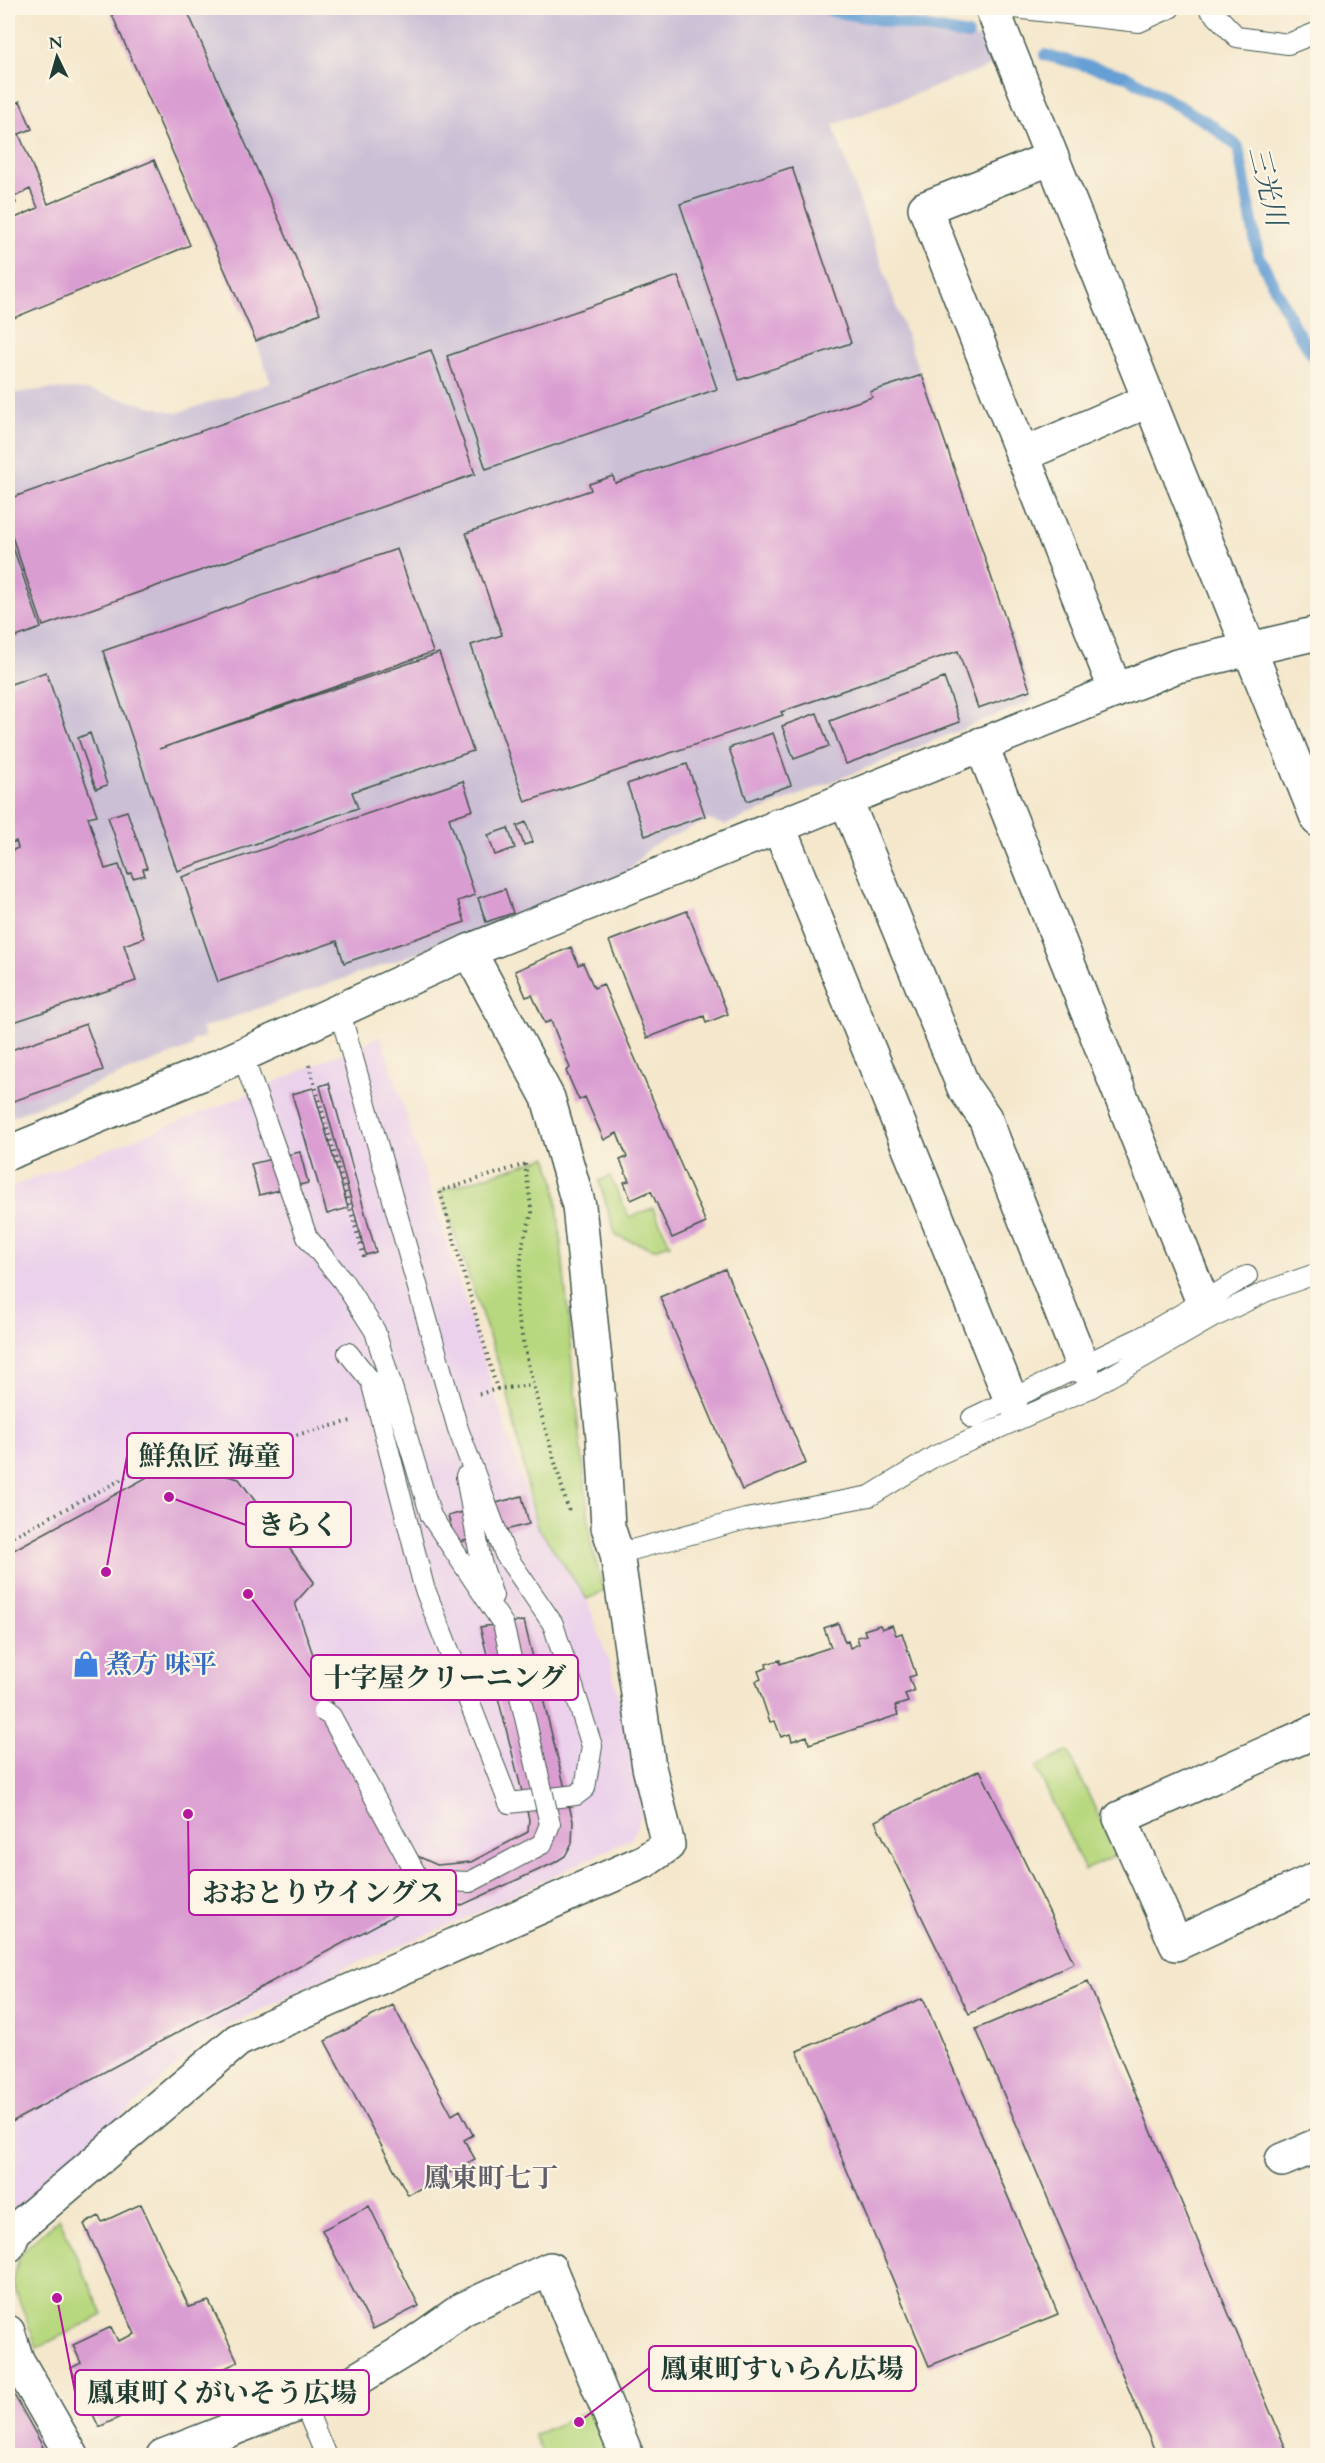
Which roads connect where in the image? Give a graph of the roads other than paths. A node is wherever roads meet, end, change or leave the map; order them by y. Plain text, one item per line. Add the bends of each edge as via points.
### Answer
1 (992, 8) edge
2 (1014, 8) edge
3 (1170, 8) edge
4 (1209, 8) edge
5 (1317, 32) edge
6 (1052, 158) junction
7 (1150, 400) junction
8 (1022, 455) junction
9 (1317, 633) edge
10 (1249, 647) junction
11 (1116, 691) junction
12 (981, 744) junction
13 (845, 798) junction
14 (1317, 820) edge
15 (778, 825) junction
16 (469, 951) junction
17 (339, 1009) junction
18 (242, 1054) junction
19 (8, 1153) edge
20 (1317, 1273) edge
21 (1247, 1276) dead end
22 (1203, 1299) junction
23 (348, 1353) dead end
24 (1083, 1366) junction
25 (1011, 1400) junction
26 (972, 1418) dead end
27 (458, 1429) junction
28 (617, 1554) junction
29 (503, 1624) junction
30 (323, 1711) dead end
31 (1317, 1730) edge
32 (1317, 1878) edge
33 (1317, 2145) edge
34 (1282, 2160) dead end
35 (8, 2246) edge
36 (11, 2353) edge
37 (303, 2401) junction
38 (72, 2456) edge
39 (163, 2456) edge
40 (326, 2456) edge
41 (627, 2456) edge

1 - 6 street
2 - 3 lane via 1139,22
4 - 5 lane via 1237,37 1288,44
6 - 7 street
6 - 8 street via 924,208
7 - 8 street
7 - 10 street
8 - 11 street
9 - 10 street
10 - 11 street via 1177,666
10 - 14 street
11 - 12 street
12 - 13 street
12 - 22 street
13 - 15 street
13 - 24 street via 964,1088 985,1118
15 - 16 street
15 - 25 street
16 - 17 street
16 - 28 street via 548,1098 579,1206 603,1438 608,1527
17 - 18 street
17 - 27 lane
18 - 19 street
18 - 29 lane via 307,1237 343,1281 375,1331 431,1516
20 - 28 lane via 1218,1315 1090,1388 935,1456 870,1496 746,1519
21 - 22 lane
22 - 24 lane via 1142,1337
23 - 27 lane via 371,1381 424,1587 509,1803 576,1796 585,1788 592,1746 553,1624 505,1554
24 - 25 lane
25 - 26 lane
27 - 29 lane via 481,1562
28 - 35 street via 649,1767 668,1845 645,1861 238,2040 14,2231
29 - 30 lane, bridge via 550,1824 542,1844 470,1882 418,1880 330,1716
31 - 32 street via 1120,1818 1176,1944
33 - 34 street
36 - 38 street
37 - 39 street
37 - 40 lane
37 - 41 street via 351,2383 463,2309 550,2269

